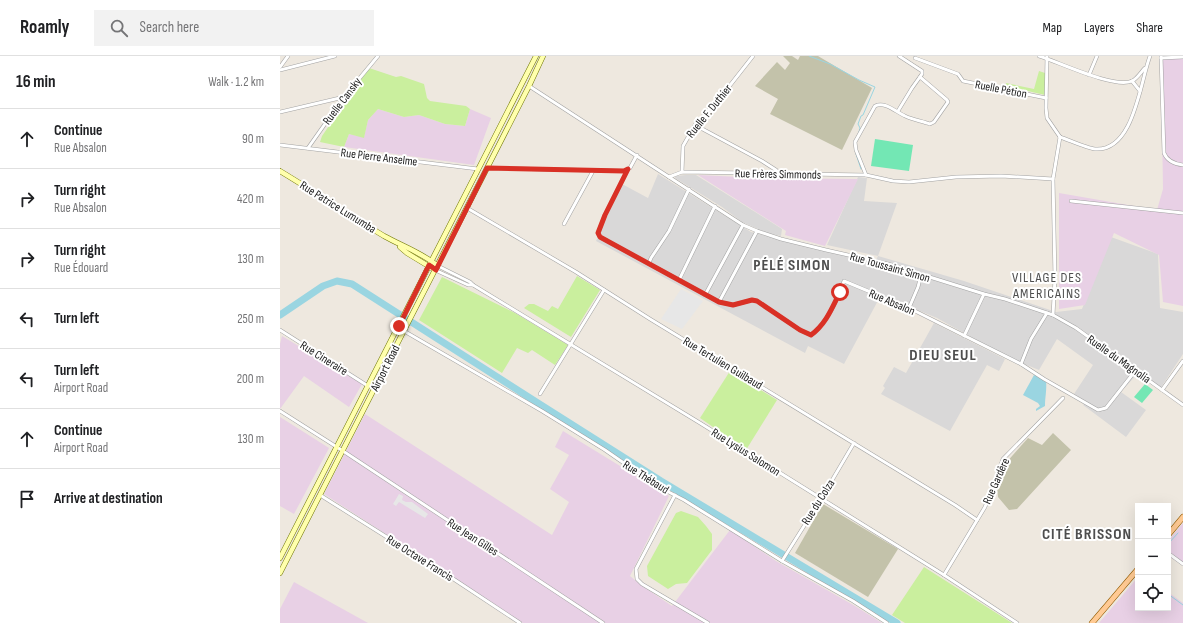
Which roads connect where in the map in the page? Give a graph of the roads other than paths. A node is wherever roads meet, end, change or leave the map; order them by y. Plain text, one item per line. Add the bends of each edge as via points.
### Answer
1 (288, 56) edge
2 (334, 56) edge
3 (378, 56) edge
4 (536, 56) edge
5 (543, 56) edge
6 (753, 56) edge
7 (899, 56) edge
8 (1039, 56) edge
9 (1097, 56) edge
10 (1150, 56) edge
11 (915, 57) edge
12 (1047, 57) edge
13 (1161, 57) edge
14 (1183, 57) edge
15 (912, 65) junction
16 (280, 67) edge
17 (1146, 67) junction
18 (280, 70) edge
19 (1089, 75) junction
20 (920, 77) junction
21 (1132, 81) junction
22 (523, 83) junction
23 (529, 86) junction
24 (1140, 91) junction
25 (344, 97) junction
26 (1046, 98) junction
27 (898, 111) junction
28 (280, 112) edge
29 (695, 125) junction
30 (1060, 137) junction
31 (280, 145) edge
32 (308, 148) junction
33 (637, 155) junction
34 (1182, 165) edge
35 (487, 168) junction
36 (478, 169) junction
37 (628, 169) junction
38 (280, 170) edge
39 (594, 171) junction
40 (682, 172) junction
41 (780, 174) junction
42 (866, 175) junction
43 (669, 177) junction
44 (1053, 179) junction
45 (689, 189) junction
46 (1070, 202) dead end
47 (715, 206) junction
48 (467, 208) junction
49 (1183, 213) edge
50 (564, 224) dead end
51 (743, 225) junction
52 (757, 231) junction
53 (430, 263) junction
54 (649, 263) junction
55 (437, 268) junction
56 (921, 274) junction
57 (679, 280) junction
58 (604, 290) junction
59 (984, 294) junction
60 (705, 295) junction
61 (719, 302) junction
62 (909, 308) junction
63 (1047, 313) junction
64 (1053, 315) junction
65 (280, 330) edge
66 (405, 330) junction
67 (964, 336) junction
68 (571, 344) junction
69 (1183, 361) edge
70 (1021, 364) junction
71 (1136, 370) junction
72 (368, 386) junction
73 (1162, 390) junction
74 (540, 394) dead end
75 (1063, 398) dead end
76 (1183, 405) edge
77 (280, 411) edge
78 (854, 443) junction
79 (336, 447) junction
80 (343, 451) junction
81 (320, 495) junction
82 (674, 495) junction
83 (821, 499) junction
84 (1183, 517) edge
85 (977, 520) junction
86 (1171, 531) edge
87 (1171, 555) edge
88 (280, 558) edge
89 (782, 560) junction
90 (1183, 564) edge
91 (280, 573) edge
92 (1135, 573) edge
93 (944, 575) junction
94 (520, 623) edge
95 (603, 623) edge
96 (708, 623) edge
97 (887, 623) edge
98 (1017, 623) edge
99 (1092, 623) edge

1 - 16 street
2 - 18 street
3 - 25 street, Ruelle Cansky
4 - 22 main road, Airport Road
5 - 23 main road, Airport Road
6 - 29 street, Ruelle F. Duthier
7 - 15 street
8 - 12 street
9 - 19 street
10 - 17 street
11 - 15 street
11 - 26 street, Ruelle Pétion via 958,74 963,81
12 - 19 street
12 - 26 street
13 - 14 street
13 - 34 street via 1164,153 1168,160
15 - 20 street via 922,71
17 - 21 street
17 - 24 street
19 - 21 street via 1118,83
20 - 27 street
20 - 27 street via 948,102 930,124 904,116
21 - 24 street
22 - 23 main road
22 - 36 main road, Airport Road
23 - 33 street
23 - 35 main road, Airport Road
24 - 30 street via 1132,119 1117,142 1106,148 1095,149
25 - 28 street
25 - 32 street, Ruelle Cansky
26 - 30 street via 1047,118
27 - 42 street via 881,104 873,107 855,142
29 - 40 street, Ruelle F. Duthier via 683,146
29 - 41 street via 762,161
30 - 44 street
31 - 32 street, Rue Pierre Anselme
32 - 36 street, Rue Pierre Anselme
33 - 37 street
33 - 43 street
35 - 39 street
35 - 48 main road, Airport Road
36 - 53 main road, Airport Road
37 - 39 street
37 - 54 street, Rue Absalon via 598,233 600,237
38 - 53 main road, Rue Patrice Lumumba via 396,243 407,253
39 - 50 street
40 - 41 street, Rue Frères Simmonds
40 - 43 street, Rue Frères Simmonds
41 - 42 street, Rue Frères Simmonds
42 - 44 street, Rue Frères Simmonds via 909,182 1001,176
43 - 45 street, Rue Toussaint Simon
44 - 64 street
45 - 47 street, Rue Toussaint Simon
45 - 54 street via 669,231
46 - 49 street
47 - 51 street, Rue Toussaint Simon
47 - 57 street
48 - 55 main road, Airport Road
48 - 58 street, Rue Tertulien Guilbaud
51 - 52 street, Rue Toussaint Simon
51 - 60 street
52 - 56 street, Rue Toussaint Simon
52 - 61 street
53 - 55 main road, Rue Patrice Lumumba
53 - 72 main road, Airport Road
54 - 57 street, Rue Absalon
55 - 66 main road, Airport Road
55 - 68 street, Rue Lysius Salomon via 468,285 473,285
56 - 59 street, Rue Toussaint Simon
56 - 62 street
57 - 60 street, Rue Absalon
58 - 68 street
58 - 78 street, Rue Tertulien Guilbaud
59 - 63 street, Rue Toussaint Simon
59 - 67 street
60 - 61 street, Rue Absalon
61 - 62 street, Rue Absalon via 733,305 757,301 811,335 829,315 844,281
62 - 67 street, Rue Absalon
63 - 64 street, Rue Toussaint Simon
63 - 70 street
64 - 71 street, Ruelle du Magnolia
65 - 72 street, Rue Cineraire
66 - 80 main road, Airport Road
66 - 82 street, Rue Thébaud via 542,411
67 - 70 street, Rue Absalon
68 - 74 street
68 - 83 street, Rue Lysius Salomon
69 - 73 street
70 - 71 street, Rue Absalon via 1098,410 1106,408
71 - 73 street, Ruelle du Magnolia
72 - 79 main road, Airport Road
73 - 76 street, Ruelle du Magnolia
75 - 85 street, Rue Gardère via 1003,459 985,507
77 - 79 street
78 - 83 street, Rue du Colza
78 - 85 street, Rue Tertulien Guilbaud
79 - 80 street, Rue Jean Gilles
79 - 88 main road, Airport Road
80 - 81 main road, Airport Road
80 - 95 street, Rue Jean Gilles
81 - 91 main road, Airport Road
81 - 94 street, Rue Octave Francis
82 - 89 street, Rue Thébaud
82 - 96 street via 636,568 637,579
83 - 89 street, Rue du Colza
83 - 93 street, Rue Lysius Salomon
84 - 86 main road
85 - 93 street, Rue Gardère
87 - 90 street
89 - 97 street, Rue Thébaud
92 - 99 main road
93 - 98 street, Rue Lysius Salomon

